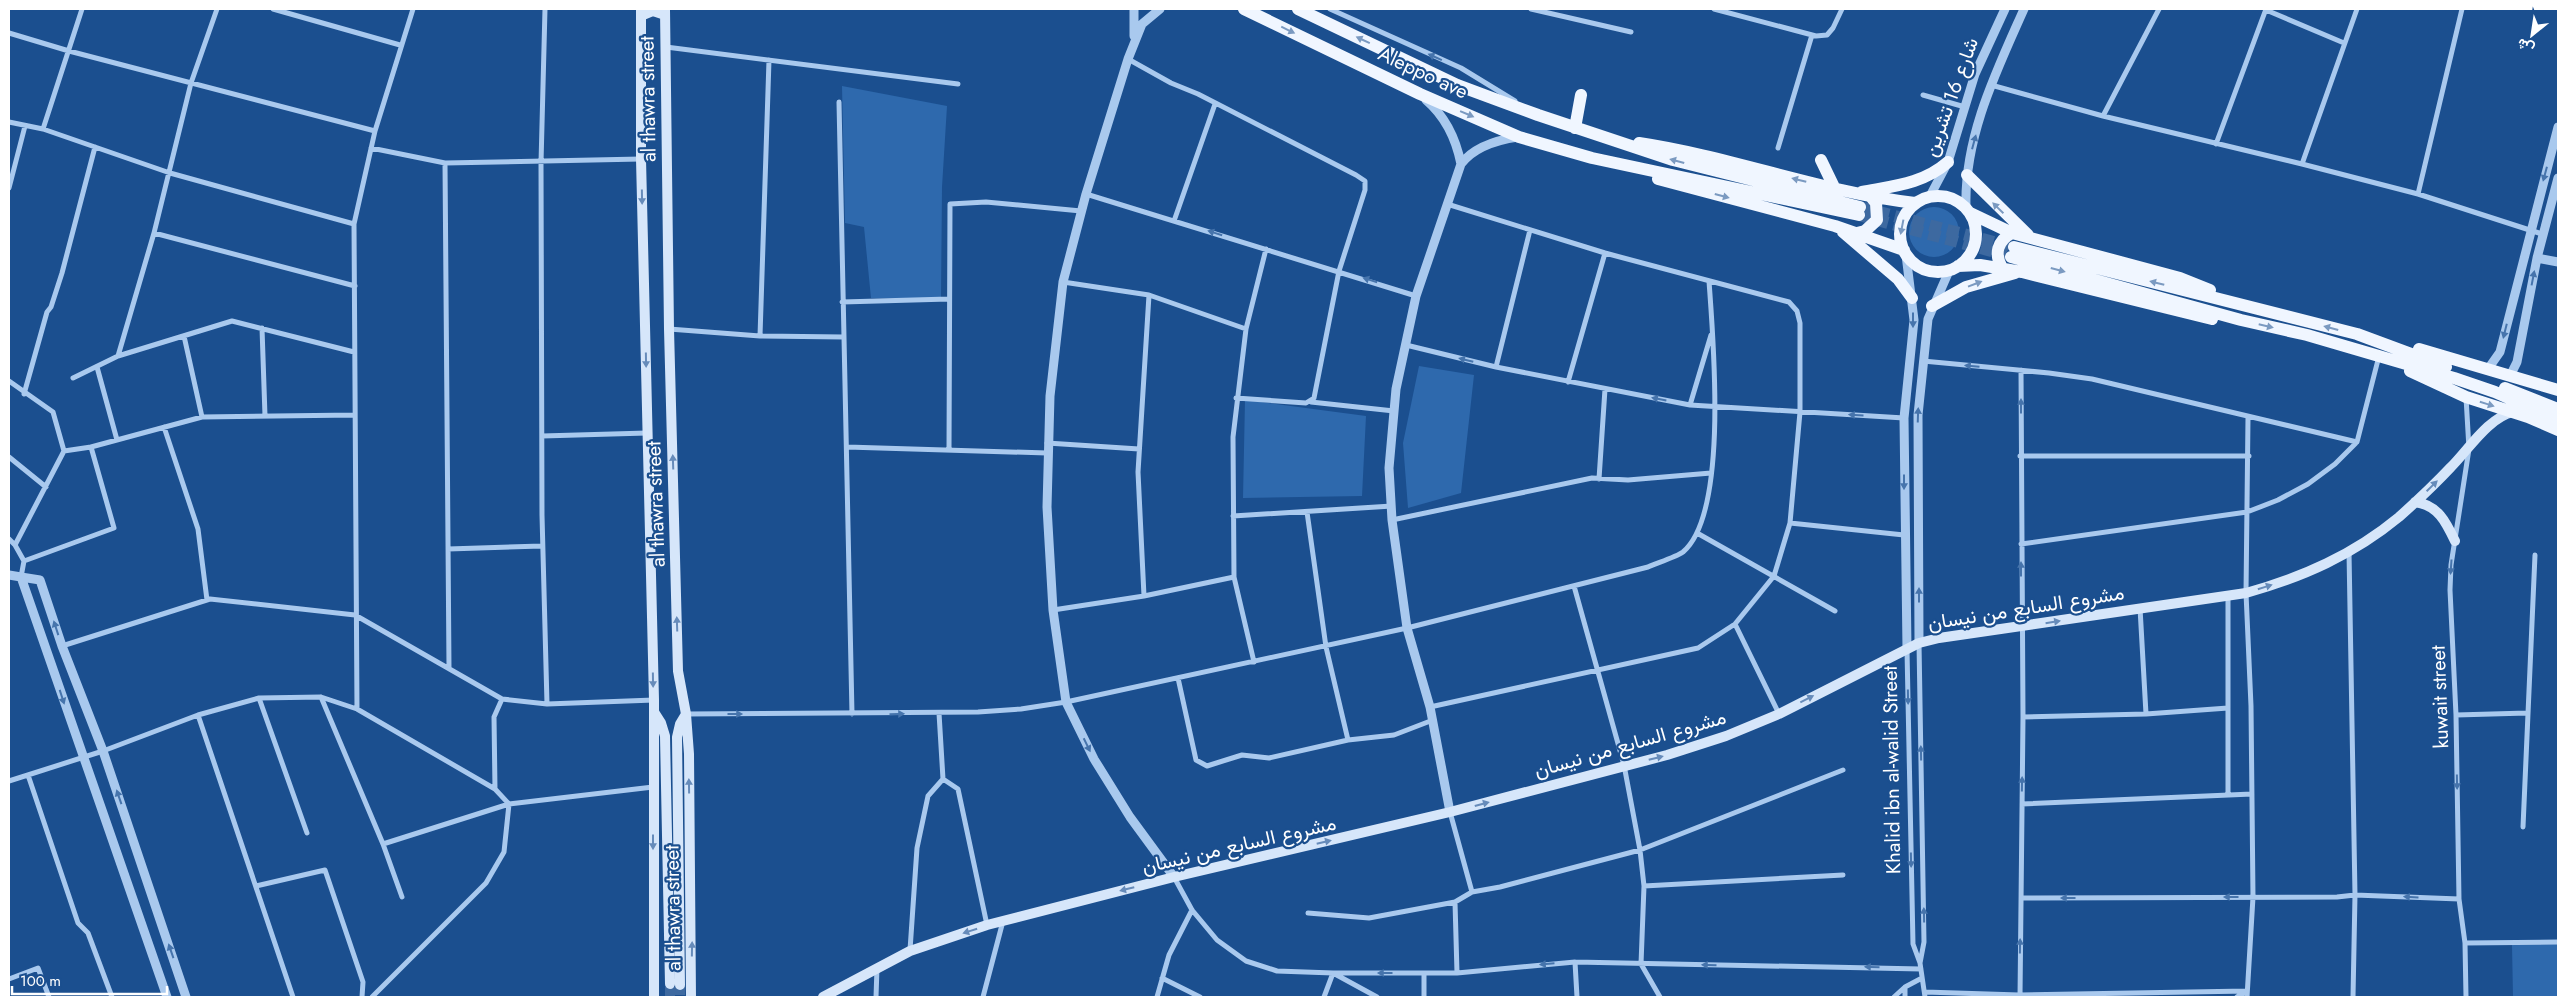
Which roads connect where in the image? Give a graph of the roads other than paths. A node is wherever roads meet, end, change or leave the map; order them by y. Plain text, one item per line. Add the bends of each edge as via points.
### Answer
1 (82, 9) edge
2 (217, 9) edge
3 (273, 9) edge
4 (413, 9) edge
5 (545, 9) edge
6 (1134, 9) edge
7 (1160, 9) edge
8 (1244, 9) edge
9 (1298, 9) edge
10 (1330, 9) edge
11 (1531, 9) edge
12 (1714, 9) edge
13 (1842, 9) edge
14 (2005, 9) edge
15 (2024, 9) edge
16 (2159, 9) edge
17 (2266, 9) edge
18 (2357, 9) edge
19 (2462, 9) edge
20 (641, 12) edge
21 (665, 12) edge
22 (1631, 32) dead end
23 (9, 33) edge
24 (1812, 35) junction
25 (1134, 41) junction
26 (2344, 43) junction
27 (400, 45) junction
28 (665, 47) junction
29 (69, 51) junction
30 (1128, 59) junction
31 (769, 60) junction
32 (191, 83) junction
33 (958, 84) dead end
34 (1991, 85) junction
35 (1420, 94) junction
36 (1581, 95) dead end
37 (1923, 95) dead end
38 (839, 102) dead end
39 (1215, 104) junction
40 (1965, 107) junction
41 (1538, 115) junction
42 (2103, 116) junction
43 (9, 122) edge
44 (25, 126) junction
45 (2558, 127) edge
46 (1575, 128) junction
47 (44, 129) junction
48 (375, 130) junction
49 (1518, 137) junction
50 (1602, 137) junction
51 (2216, 144) junction
52 (95, 147) junction
53 (371, 148) junction
54 (1778, 148) dead end
55 (1592, 158) junction
56 (641, 160) junction
57 (1821, 160) dead end
58 (1948, 162) junction
59 (445, 163) junction
60 (541, 163) junction
61 (1461, 164) junction
62 (2302, 164) junction
63 (170, 173) junction
64 (1967, 175) junction
65 (2558, 178) edge
66 (9, 188) edge
67 (1835, 189) junction
68 (1086, 194) junction
69 (1856, 194) junction
70 (2418, 194) junction
71 (1930, 196) junction
72 (1871, 197) junction
73 (1915, 203) junction
74 (1447, 204) junction
75 (1081, 210) junction
76 (1968, 210) junction
77 (1174, 221) junction
78 (354, 224) junction
79 (1835, 226) junction
80 (1530, 230) junction
81 (2530, 230) junction
82 (154, 233) junction
83 (1856, 233) junction
84 (2012, 233) junction
85 (2542, 234) junction
86 (2031, 238) junction
87 (1266, 249) junction
88 (1905, 252) junction
89 (1605, 253) junction
90 (2537, 258) junction
91 (2558, 262) edge
92 (1953, 268) junction
93 (2002, 268) junction
94 (1339, 271) junction
95 (2022, 272) junction
96 (1709, 280) junction
97 (1064, 282) junction
98 (355, 286) junction
99 (1149, 294) junction
100 (1416, 296) junction
101 (1912, 298) junction
102 (949, 299) junction
103 (2222, 299) junction
104 (842, 302) junction
105 (1932, 306) junction
106 (2241, 320) junction
107 (262, 328) junction
108 (669, 329) junction
109 (1246, 329) junction
110 (1712, 332) junction
111 (2357, 334) junction
112 (184, 336) junction
113 (760, 336) junction
114 (843, 337) junction
115 (1406, 345) junction
116 (354, 352) junction
117 (118, 356) junction
118 (2379, 356) junction
119 (1922, 361) junction
120 (97, 366) junction
121 (1496, 367) junction
122 (2488, 369) junction
123 (2021, 370) junction
124 (2510, 376) junction
125 (73, 378) dead end
126 (9, 381) edge
127 (1568, 382) junction
128 (1605, 389) junction
129 (2558, 390) edge
130 (24, 394) junction
131 (2466, 397) junction
132 (1236, 398) junction
133 (1311, 402) junction
134 (1690, 405) junction
135 (1717, 407) junction
136 (2558, 409) edge
137 (1394, 411) junction
138 (1800, 412) junction
139 (2513, 412) junction
140 (355, 415) junction
141 (265, 416) junction
142 (202, 417) junction
143 (1904, 418) junction
144 (2248, 418) junction
145 (2558, 420) edge
146 (164, 428) junction
147 (2558, 430) edge
148 (647, 433) junction
149 (542, 436) junction
150 (117, 440) junction
151 (2357, 442) junction
152 (1047, 443) junction
153 (91, 447) junction
154 (847, 447) junction
155 (1139, 449) junction
156 (2468, 449) junction
157 (949, 450) junction
158 (64, 451) junction
159 (1047, 453) junction
160 (2020, 456) junction
161 (2249, 456) junction
162 (9, 457) edge
163 (1711, 473) junction
164 (1599, 479) junction
165 (46, 487) junction
166 (2415, 502) junction
167 (1393, 506) junction
168 (1307, 512) junction
169 (2247, 512) junction
170 (1233, 516) junction
171 (1392, 520) junction
172 (1790, 523) junction
173 (1697, 533) junction
174 (1904, 534) junction
175 (9, 540) edge
176 (2454, 541) junction
177 (2021, 544) junction
178 (15, 545) junction
179 (542, 546) junction
180 (448, 549) junction
181 (2350, 552) junction
182 (2535, 555) dead end
183 (24, 561) junction
184 (9, 575) edge
185 (1774, 576) junction
186 (21, 577) junction
187 (1234, 577) junction
188 (1574, 586) junction
189 (2246, 593) junction
190 (2228, 595) junction
191 (1144, 596) junction
192 (207, 600) junction
193 (2140, 608) junction
194 (1053, 610) junction
195 (1835, 611) dead end
196 (355, 615) junction
197 (1735, 624) junction
198 (2022, 627) junction
199 (1407, 628) junction
200 (1919, 644) junction
201 (62, 646) junction
202 (1326, 647) junction
203 (1907, 649) junction
204 (1254, 662) junction
205 (450, 667) junction
206 (1599, 670) junction
207 (1178, 678) junction
208 (321, 697) junction
209 (260, 698) junction
210 (502, 699) junction
211 (654, 700) junction
212 (1066, 702) junction
213 (547, 704) junction
214 (1430, 707) junction
215 (2228, 708) junction
216 (357, 709) junction
217 (654, 712) junction
218 (939, 713) junction
219 (2527, 713) junction
220 (686, 714) junction
221 (852, 714) junction
222 (1779, 714) junction
223 (2146, 714) junction
224 (198, 715) junction
225 (2456, 715) junction
226 (2023, 717) junction
227 (1433, 720) junction
228 (1348, 740) junction
229 (104, 751) junction
230 (83, 757) junction
231 (1624, 765) junction
232 (1843, 770) dead end
233 (28, 775) junction
234 (943, 779) junction
235 (9, 781) edge
236 (653, 787) junction
237 (495, 789) junction
238 (2252, 794) junction
239 (2228, 795) junction
240 (510, 804) junction
241 (2022, 804) junction
242 (1450, 812) junction
243 (2523, 827) dead end
244 (307, 834) dead end
245 (383, 844) junction
246 (1640, 850) junction
247 (1843, 875) dead end
248 (1174, 878) junction
249 (256, 886) junction
250 (1644, 886) junction
251 (1472, 892) junction
252 (2355, 895) junction
253 (402, 897) dead end
254 (2253, 897) junction
255 (2021, 898) junction
256 (2459, 899) junction
257 (1455, 902) junction
258 (1192, 910) junction
259 (1308, 913) dead end
260 (1003, 921) junction
261 (987, 925) junction
262 (2558, 942) edge
263 (2465, 943) junction
264 (910, 951) junction
265 (1575, 962) junction
266 (1641, 964) junction
267 (1920, 966) junction
268 (877, 968) junction
269 (1424, 973) junction
270 (1457, 973) junction
271 (1333, 974) junction
272 (1162, 978) junction
273 (1922, 978) junction
274 (9, 979) edge
275 (1905, 987) junction
276 (2247, 991) junction
277 (1925, 995) edge
278 (2019, 996) edge
279 (49, 997) edge
280 (112, 997) edge
281 (167, 997) edge
282 (186, 997) edge
283 (293, 997) edge
284 (362, 997) edge
285 (372, 997) edge
286 (654, 997) edge
287 (691, 997) edge
288 (823, 997) edge
289 (876, 997) edge
290 (983, 997) edge
291 (1157, 997) edge
292 (1200, 997) edge
293 (1324, 997) edge
294 (1377, 997) edge
295 (1424, 997) edge
296 (1577, 997) edge
297 (1660, 997) edge
298 (1894, 997) edge
299 (1906, 997) edge
300 (2237, 997) edge
301 (2247, 997) edge
302 (2353, 997) edge
303 (2466, 997) edge

1 - 29 street
2 - 32 street
3 - 27 street
4 - 27 street
5 - 60 street
6 - 25 street
7 - 25 street via 1142,24
8 -> 35 main road, Aleppo ave
41 -> 9 main road, Aleppo ave via 1457,85
41 -> 10 street via 1460,68
11 - 22 street
12 - 24 street
13 - 24 street via 1827,36
14 - 40 street, شارع 16 تشرين via 1975,74
15 - 34 street, شارع 16 تشرين
16 - 42 street
17 - 26 street
17 - 51 street
18 - 26 street
19 - 70 street
20 - 21 main road
20 - 56 main road, al thawra street
21 - 28 main road, al thawra street
23 - 29 street
24 - 54 street
25 - 30 street
26 - 62 street
27 - 48 street
28 - 31 street
28 - 108 main road, al thawra street
29 - 32 street
29 - 47 street
30 - 39 street
30 - 68 street
31 - 33 street
31 - 113 street
32 - 48 street
32 - 63 street
34 - 42 street
64 -> 34 street, شارع 16 تشرين
35 -> 49 main road, Aleppo ave
35 - 61 street via 1447,125
36 - 46 main road
37 - 40 street
38 - 104 street
39 - 77 street
39 - 94 street via 1365,181
40 - 58 street, شارع 16 تشرين
41 - 46 main road, Aleppo ave
42 - 51 street
43 - 44 street
44 - 47 street
44 - 66 street
45 -> 81 street
46 - 50 main road, Aleppo ave
47 - 52 street
48 - 53 street
49 - 55 main road, Aleppo ave
49 - 61 street via 1487,145 1467,156
55 -> 50 main road via 1860,211 1673,160
67 -> 50 main road via 1664,147
51 - 62 street
52 - 63 street
52 - 130 street via 62,273 47,312
53 - 59 street
53 - 78 street
55 -> 79 main road via 1632,172
56 - 60 street
56 -> 148 main road, al thawra street
57 - 67 main road
58 - 69 main road via 1916,182
58 - 71 street, شارع 16 تشرين
59 - 60 street
59 - 180 street
60 - 149 street
61 - 74 street
62 - 70 street
63 - 78 street
63 - 82 street
64 - 76 street, شارع 16 تشرين
86 -> 64 main road
65 - 85 street
67 - 69 main road
68 - 75 street
68 - 77 street
69 - 72 main road
70 - 81 street
71 - 73 main road
71 - 76 main road via 1952,198
72 - 73 main road
72 - 83 main road via 1876,203 1877,220 1865,231
73 -> 88 main road via 1901,224 1901,242
74 - 80 street
74 - 100 street
75 - 97 street
75 - 102 street via 986,202 950,204
76 - 84 main road
76 - 92 main road via 1975,222 1976,242 1969,256
87 -> 77 street
78 - 98 street
79 - 83 main road
79 - 101 main road via 1885,266
80 - 89 street
80 - 121 street
81 - 85 street
81 -> 122 street via 2500,352
82 - 98 street
82 - 117 street
83 - 88 main road
84 - 86 main road
84 - 93 main road via 2001,241 1998,248 1998,262
85 - 90 street
86 - 103 main road via 2180,278 2198,284
87 - 94 street
87 - 109 street
88 - 92 main road via 1925,270
88 - 101 street, Khalid ibn al-walid Street
89 - 96 street
89 - 127 street
90 - 91 street
124 -> 90 street via 2517,362
92 - 93 main road via 1980,265
92 - 105 street
93 - 95 main road
100 -> 94 street
94 - 133 street via 1316,393
105 -> 95 main road via 1980,282
95 - 106 main road via 2200,317
96 - 110 street
96 - 138 street via 1784,299 1794,306 1800,323
97 - 99 street
97 - 152 street via 1055,339
98 - 116 street
99 - 109 street
99 - 155 street
100 - 115 street
101 -> 143 street, Khalid ibn al-walid Street via 1914,320
102 - 104 street
102 - 157 street
103 -> 106 main road via 2013,252
111 -> 103 main road
104 - 114 street
105 - 119 street
106 -> 118 main road
107 - 112 street via 232,321
107 - 116 street
107 - 141 street
108 - 113 street
220 -> 108 main road, al thawra street via 678,671
109 - 132 street
110 - 134 street
110 - 135 street
111 - 122 main road via 2382,338
111 - 136 main road
112 - 117 street
112 - 142 street
113 - 114 street
114 - 154 street
121 -> 115 street
115 - 137 street
116 - 140 street
117 - 120 street
118 - 131 main road
118 - 145 main road via 2495,392
118 - 151 street
123 -> 119 street
200 -> 119 street via 1918,414
120 - 125 street
120 - 150 street
121 - 127 street
122 - 124 main road
123 - 144 street via 2092,379
160 -> 123 street
124 - 129 main road
126 - 130 street
127 - 128 street
134 -> 128 street
128 - 164 street
130 - 158 street via 54,412
131 -> 139 main road
131 - 156 street, kuwait street
132 - 133 street
132 - 170 street
133 - 137 street
134 - 135 street
135 - 138 street
135 - 163 street
137 - 167 street via 1389,468
143 -> 138 street
138 - 172 street
139 - 147 main road
139 - 156 main road, مشروع السابع من نيسان via 2486,429
140 - 141 street
140 - 196 street
141 - 142 street
142 - 146 street
143 -> 174 street, Khalid ibn al-walid Street
144 - 151 street
144 - 161 street
146 - 150 street
146 - 192 street via 198,529
148 - 149 street
148 -> 211 main road, al thawra street
149 - 179 street
150 - 153 street
151 - 169 street via 2308,484
152 - 155 street
152 - 159 street
153 - 158 street
153 - 183 street via 114,528
154 - 157 street
154 - 221 street
155 - 191 street
166 -> 156 main road, مشروع السابع من نيسان
156 - 176 street, kuwait street
157 - 159 street
158 - 165 street
159 - 194 street
160 - 161 street
160 - 177 street
161 - 169 street
162 - 165 street
163 - 164 street via 1628,480
163 - 173 street
164 - 171 street
165 - 178 street
166 - 176 main road via 2424,503 2441,516
166 - 181 main road, مشروع السابع من نيسان via 2383,530
167 - 168 street
167 - 171 street
168 - 170 street
168 - 202 street
169 - 177 street
169 - 189 street
170 - 187 street
171 - 199 street
172 - 174 street
172 - 185 street
173 - 185 street
173 - 188 street via 1682,553 1648,567
174 - 203 street, Khalid ibn al-walid Street
175 - 178 street
176 -> 225 street, kuwait street via 2450,590
198 -> 177 street
178 - 183 street
179 - 180 street
179 - 213 street
180 - 205 street
189 -> 181 main road, مشروع السابع من نيسان via 2323,567
181 - 252 street
182 - 219 street
183 - 186 street
184 - 186 street
185 - 195 street
185 - 197 street
201 -> 186 street via 40,580
186 -> 230 street
187 - 191 street
187 - 204 street
188 - 199 street
188 - 206 street
189 - 190 main road, مشروع السابع من نيسان
189 - 238 street
190 - 193 main road, مشروع السابع من نيسان
190 - 215 street
191 - 194 street
192 - 196 street
192 - 201 street
198 -> 193 main road, مشروع السابع من نيسان
193 - 223 street
194 - 212 street
196 - 205 street
196 - 216 street
197 - 206 street via 1698,648
197 - 222 street
198 - 200 main road, مشروع السابع من نيسان via 1939,638
198 - 226 street
199 - 202 street
199 - 214 street
200 - 203 main road, مشروع السابع من نيسان
267 -> 200 street, Khalid ibn al-walid Street via 1924,942
201 - 229 street
202 - 204 street
202 - 228 street
222 -> 203 main road, مشروع السابع من نيسان
203 -> 267 street, Khalid ibn al-walid Street via 1913,944
204 - 207 street
205 - 210 street
206 - 214 street
206 - 231 street
207 - 212 street
207 - 228 street via 1196,760 1201,764 1207,766 1242,755 1270,758
208 - 209 street
208 - 216 street
208 - 245 street
209 - 224 street
209 - 244 street
210 - 213 street
210 - 237 street via 494,717
211 - 213 street
211 - 217 main road, al thawra street
212 - 218 street via 1021,709
212 -> 248 street via 1094,759
214 - 227 street
215 - 223 street
215 - 239 street
216 - 237 street
217 - 220 main road via 665,736 675,985 677,737
217 - 236 main road, al thawra street
221 -> 218 street
218 - 234 street
219 - 225 street
219 - 243 street
220 -> 221 street
287 -> 220 main road, al thawra street
231 -> 222 main road, مشروع السابع من نيسان via 1726,736
223 - 226 street
224 - 229 street
224 - 249 street
225 -> 256 street, kuwait street
241 -> 226 street
227 - 228 street via 1394,735
227 - 242 street
229 - 230 street
282 -> 229 street
230 - 233 street
230 - 281 street
242 -> 231 main road, مشروع السابع من نيسان
231 - 246 street
232 - 246 street
233 - 235 street
233 - 280 street via 78,923 88,933
234 - 261 street via 958,789
234 - 264 street via 928,796 917,848
236 - 240 street
236 -> 286 main road, al thawra street
237 - 240 street
238 - 239 street
238 - 254 street
239 - 241 street
240 - 245 street
240 - 285 street via 504,852 486,883
241 - 255 street
248 -> 242 main road, مشروع السابع من نيسان
242 - 251 street
245 - 253 street
246 - 250 street
246 - 251 street
247 - 250 street
248 - 258 street
248 -> 260 main road, مشروع السابع من نيسان
249 - 283 street
249 - 284 street via 325,870 363,982
250 - 266 street
251 - 257 street
252 - 254 street
256 -> 252 street
252 - 302 street
254 -> 255 street
254 - 276 street
278 -> 255 street
256 - 263 street, kuwait street
257 - 259 street via 1369,918
257 - 270 street
258 - 271 street via 1217,940 1246,961 1277,971
258 - 272 street via 1169,955
260 - 261 main road, مشروع السابع من نيسان
260 - 290 street
261 -> 264 main road, مشروع السابع من نيسان
262 - 263 street
263 - 303 street, kuwait street
264 - 268 main road, مشروع السابع من نيسان
265 - 266 street
265 -> 270 street
265 - 296 street
267 -> 266 street
266 - 297 street
267 - 273 street
268 - 288 main road, مشروع السابع من نيسان
268 - 289 street
269 - 270 street
269 -> 271 street
269 - 295 street
271 - 293 street
271 - 294 street
272 - 291 street
272 - 292 street
273 - 275 street
273 - 277 street
274 - 279 street via 38,968
275 - 298 street
275 - 299 street
276 - 278 street
276 - 300 street
276 - 301 street
277 - 278 street

